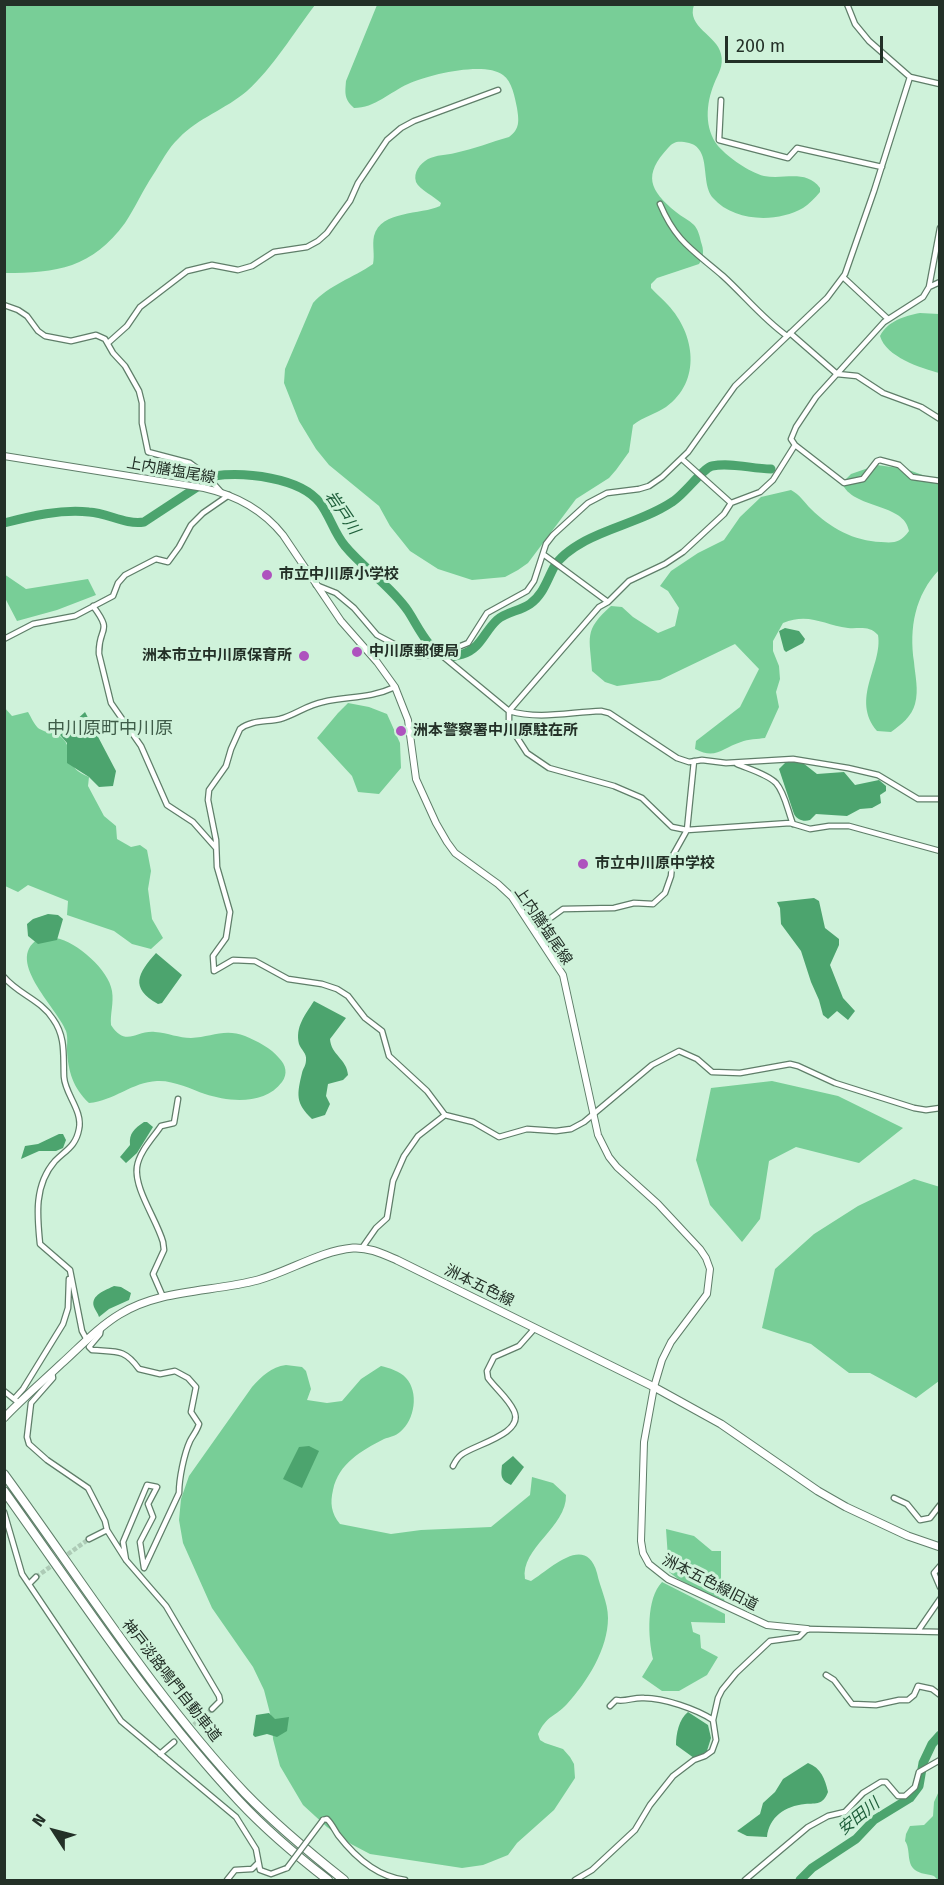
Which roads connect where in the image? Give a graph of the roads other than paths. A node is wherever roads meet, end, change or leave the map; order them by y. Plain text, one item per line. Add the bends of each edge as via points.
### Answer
1 (847, 4) edge
2 (910, 77) junction
3 (939, 84) edge
4 (498, 90) dead end
5 (722, 100) dead end
6 (882, 167) junction
7 (660, 204) dead end
8 (939, 228) edge
9 (843, 277) junction
10 (939, 282) edge
11 (928, 287) junction
12 (4, 305) edge
13 (888, 319) junction
14 (788, 335) junction
15 (108, 343) junction
16 (837, 374) junction
17 (939, 419) edge
18 (795, 445) junction
19 (4, 456) edge
20 (682, 459) junction
21 (939, 481) edge
22 (221, 492) junction
23 (229, 495) junction
24 (731, 503) junction
25 (543, 554) junction
26 (316, 585) junction
27 (608, 602) junction
28 (93, 606) junction
29 (4, 639) edge
30 (440, 654) junction
31 (395, 687) junction
32 (509, 711) junction
33 (694, 761) junction
34 (735, 763) junction
35 (939, 799) edge
36 (793, 824) junction
37 (687, 830) junction
38 (216, 848) junction
39 (939, 851) edge
40 (534, 930) junction
41 (4, 977) edge
42 (178, 1099) dead end
43 (939, 1107) edge
44 (593, 1113) junction
45 (445, 1115) junction
46 (362, 1248) junction
47 (69, 1270) junction
48 (163, 1297) junction
49 (101, 1328) junction
50 (535, 1328) junction
51 (87, 1340) junction
52 (52, 1372) junction
53 (654, 1388) junction
54 (4, 1391) edge
55 (17, 1401) junction
56 (6, 1414) edge
57 (4, 1466) edge
58 (453, 1466) dead end
59 (4, 1474) edge
60 (4, 1491) edge
61 (894, 1498) dead end
62 (4, 1499) edge
63 (939, 1505) edge
64 (4, 1512) edge
65 (34, 1514) junction
66 (107, 1530) junction
67 (89, 1539) tunnel mouth
68 (939, 1547) edge
69 (47, 1552) junction
70 (126, 1560) junction
71 (939, 1566) edge
72 (36, 1577) tunnel mouth
73 (29, 1584) junction
74 (939, 1587) edge
75 (939, 1599) edge
76 (807, 1629) junction
77 (918, 1631) junction
78 (939, 1632) edge
79 (826, 1675) dead end
80 (939, 1695) edge
81 (610, 1706) dead end
82 (212, 1709) dead end
83 (713, 1720) junction
84 (174, 1742) dead end
85 (160, 1754) junction
86 (939, 1760) edge
87 (257, 1864) junction
88 (227, 1881) edge
89 (328, 1881) edge
90 (344, 1881) edge
91 (405, 1881) edge
92 (575, 1881) edge
93 (745, 1881) edge

1 - 2 street via 855,24 869,41
2 - 3 street
2 - 6 street
4 - 15 street via 401,128 387,140 350,201 318,241 308,247 274,252 238,270 212,264 187,271 140,307
5 - 6 street via 719,140 788,158 797,148
6 - 9 street
7 - 14 street via 681,241
8 - 11 street
9 - 13 street
9 - 14 street
10 - 11 street
11 - 13 street via 920,300
12 - 15 street via 27,316 45,336 71,341 96,335
13 - 16 street
14 - 16 street
14 - 20 street via 735,386
15 - 22 street via 139,391 148,452 190,463
16 - 17 street via 858,376 883,393 921,407
16 - 18 street via 796,427 791,440
18 - 21 street via 844,483 863,479 880,460 899,465 912,477
18 - 24 street via 773,480 760,492
19 - 22 main road, 上内膳塩尾線
20 - 24 street
20 - 25 street via 649,486 607,493 588,503 553,535
22 - 23 main road, 上内膳塩尾線
23 - 26 main road, 上内膳塩尾線 via 252,507 277,528
23 - 28 street via 191,525 168,562 156,559 125,575 113,596
24 - 27 street via 683,552 629,581
25 - 27 street
25 - 30 street via 527,591 487,614 468,643
26 - 30 street via 336,593 377,635 417,656
26 - 31 main road, 上内膳塩尾線
27 - 32 street via 599,607
28 - 29 street via 75,616 33,624
28 - 38 street via 104,621 99,654 111,703 141,746 167,806 193,822
30 - 32 street
31 - 38 street via 376,696 324,701 280,719 240,729 226,766 209,790
31 - 40 main road, 上内膳塩尾線 via 408,720 416,779 436,823 455,853 512,897
32 - 33 street via 545,717 609,713 677,758
32 - 37 street via 509,725 528,753 549,768 642,798 672,827
33 - 34 street
33 - 37 street
34 - 35 street via 793,759 848,768 878,775 918,799
34 - 36 street via 776,783
36 - 37 street
36 - 39 street via 810,829 861,828
37 - 40 street via 673,855 665,893 653,903 563,909
38 - 45 street via 217,867 230,912 226,938 213,956 214,972 233,960 255,961 288,979 337,989 382,1031 389,1056 428,1091
40 - 44 main road, 上内膳塩尾線 via 563,975
41 - 47 street via 40,1004 52,1017 62,1038 64,1079 80,1127 75,1142 49,1170 36,1213 40,1244
42 - 48 street via 174,1123 161,1126 137,1167 140,1187 163,1242 164,1250 153,1274
43 - 44 street via 914,1108 790,1064 740,1073 712,1072 679,1051 652,1065
44 - 45 street via 571,1129 527,1129 499,1137 473,1122
44 - 53 main road, 上内膳塩尾線 via 598,1136 609,1157 687,1234 710,1269 707,1294 671,1342
45 - 46 street via 418,1136 404,1156 393,1181 387,1218
46 - 48 main road, 洲本五色線 via 329,1253 257,1280
46 - 50 main road, 洲本五色線 via 385,1255
47 - 51 street
47 - 55 street via 68,1308 63,1324
48 - 49 main road, 洲本五色線 via 126,1310
49 - 51 main road, 洲本五色線
49 - 70 street via 89,1347 92,1350 122,1352 139,1369 160,1374 175,1371 196,1387 191,1412 199,1424 190,1439 179,1492 144,1568 140,1542 153,1517 148,1504 157,1487 147,1485 123,1542
50 - 53 main road, 洲本五色線
50 - 58 street via 519,1346 494,1357 487,1371 488,1378 514,1409 514,1421 497,1437 459,1455
51 - 52 main road, 洲本五色線
52 - 55 main road, 洲本五色線
52 - 66 street via 53,1378 31,1403 29,1444 88,1488
53 - 68 main road, 洲本五色線 via 729,1429 846,1507
53 - 76 main road, 洲本五色線旧道 via 643,1467 641,1541 646,1560 668,1579 760,1623
54 - 55 street
55 - 56 main road, 洲本五色線
57 - 65 highway
59 - 65 highway, 神戸淡路鳴門自動車道
60 - 69 highway, 神戸淡路鳴門自動車道
61 - 63 street via 906,1504 920,1520 930,1518
62 - 69 highway
64 - 73 street via 22,1574
65 - 90 highway, 神戸淡路鳴門自動車道 via 141,1668 211,1755 275,1823
66 - 67 street
66 - 70 street
69 - 89 highway, 神戸淡路鳴門自動車道 via 127,1667 203,1762 269,1831
70 - 82 street via 166,1606 183,1633 219,1696 220,1701
71 - 74 street via 934,1573
72 - 73 street
73 - 85 street via 121,1721
75 - 77 street
76 - 77 street, 洲本五色線旧道
76 - 83 street via 799,1636 774,1640 761,1647 722,1690
77 - 78 street, 洲本五色線旧道
79 - 80 street via 852,1704 876,1706 908,1700 918,1686
81 - 83 street via 616,1700 651,1698
83 - 92 street via 716,1740 712,1750 673,1776 635,1830
84 - 85 street
85 - 87 street via 236,1817 256,1849
86 - 93 street via 922,1770 905,1796 898,1796 889,1784 881,1782 863,1793 845,1812 808,1827
87 - 88 street via 252,1869 235,1870
87 - 91 street, bridge via 260,1870 272,1874 286,1868 327,1819 364,1862 383,1875

